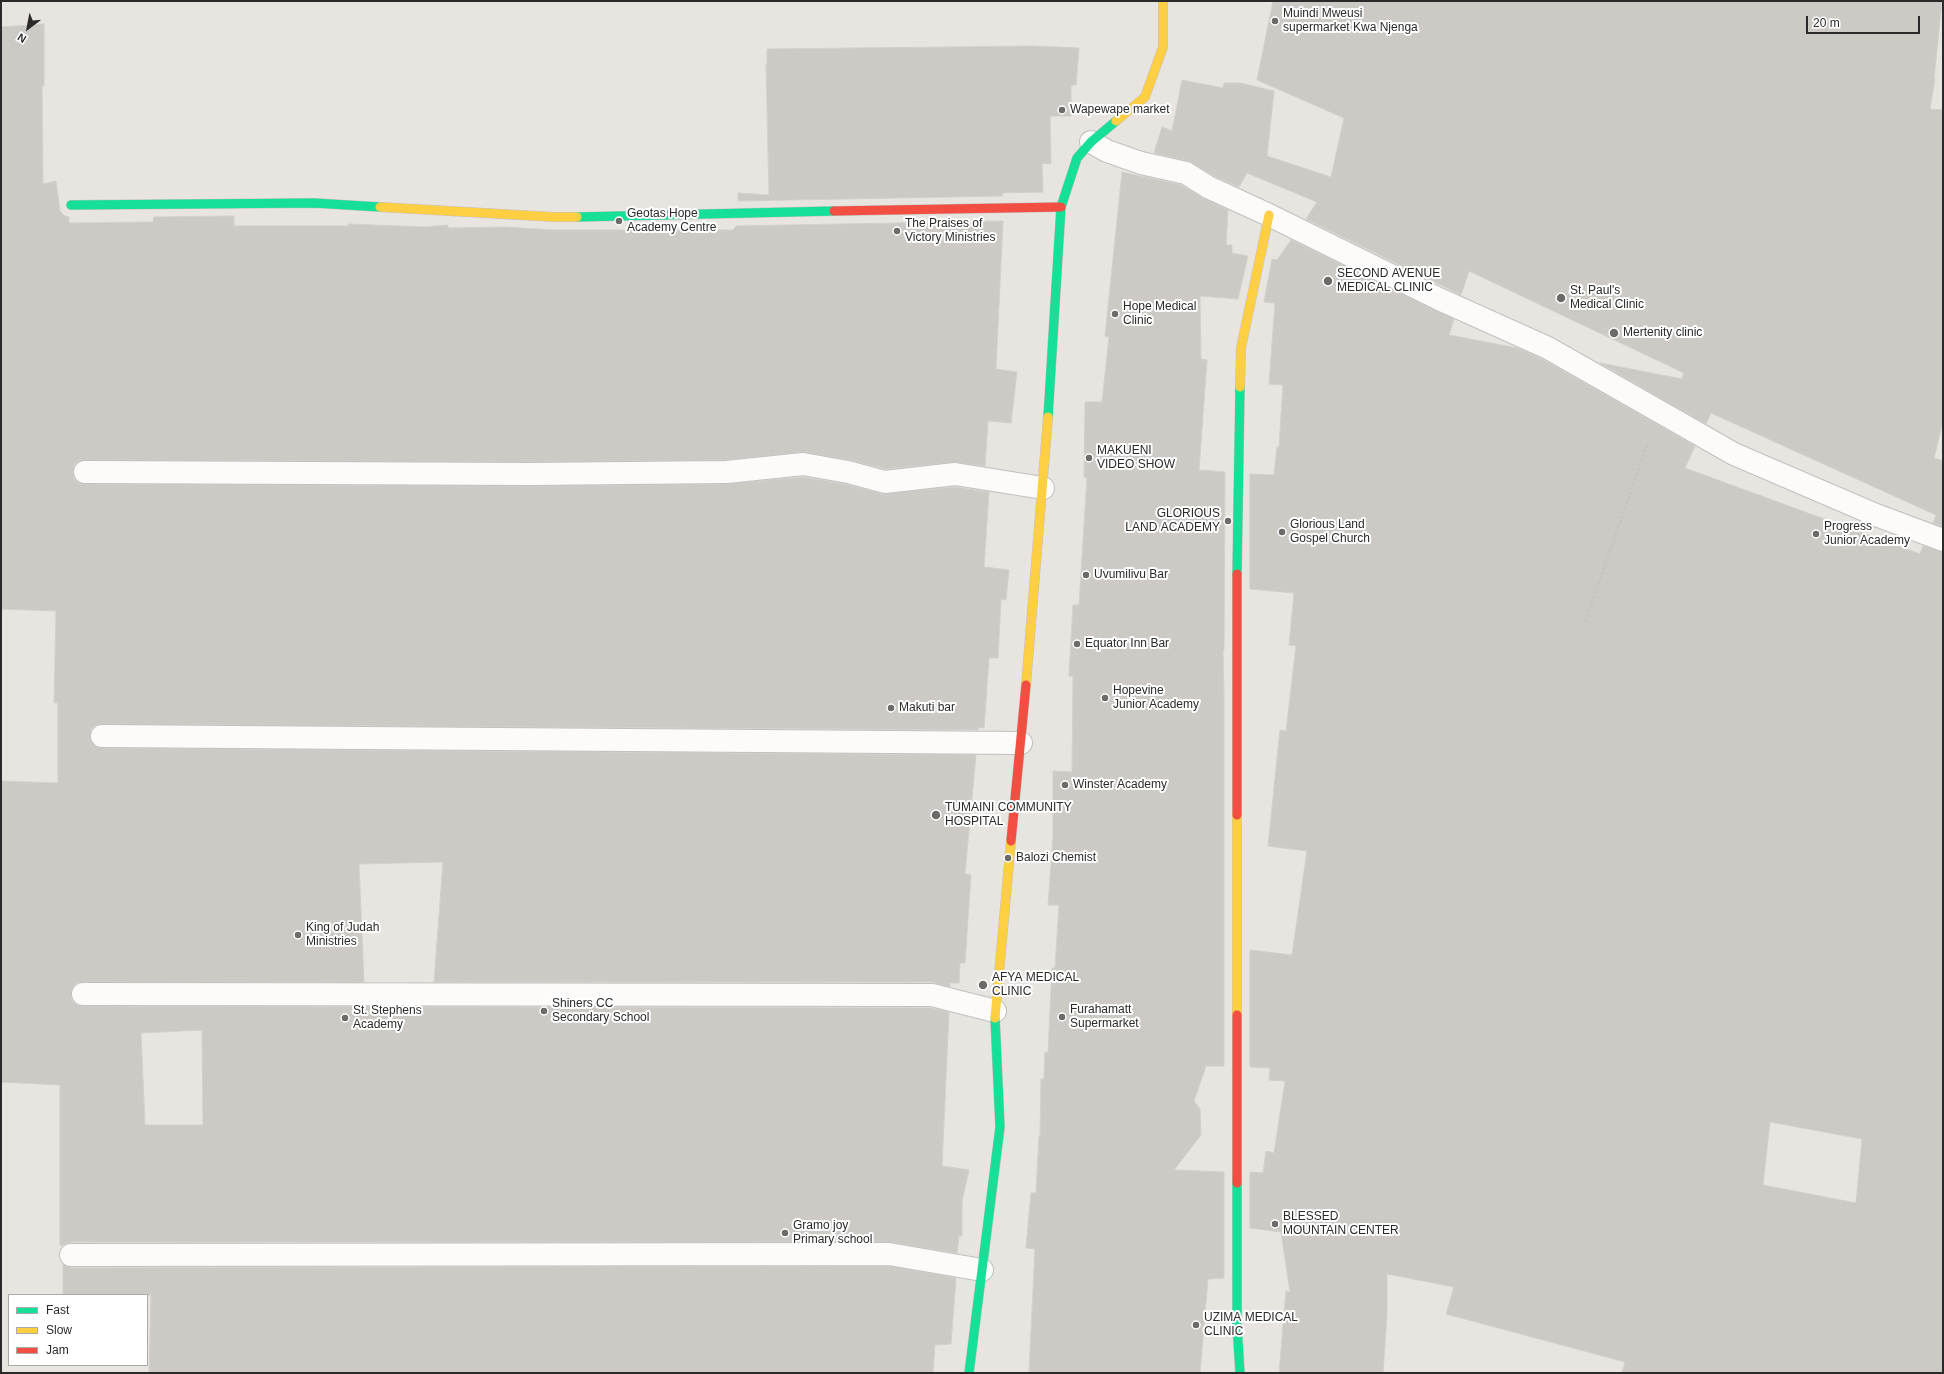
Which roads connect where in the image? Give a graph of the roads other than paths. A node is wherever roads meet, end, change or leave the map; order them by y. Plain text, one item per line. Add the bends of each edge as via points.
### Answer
1 (1164, 1) edge
2 (1091, 142) junction
3 (70, 205) dead end
4 (1061, 207) junction
5 (1269, 215) junction
6 (85, 472) dead end
7 (1043, 488) junction
8 (1943, 540) edge
9 (102, 736) dead end
10 (1021, 742) junction
11 (83, 994) dead end
12 (995, 1011) junction
13 (71, 1255) dead end
14 (982, 1270) junction
15 (970, 1373) edge
16 (1240, 1373) edge

1 - 2 street via 1163,47 1145,97
2 - 4 street via 1077,158
2 - 5 street via 1107,151 1141,163 1186,173 1208,187
3 - 4 street via 314,203 554,217
4 - 7 street
5 - 8 street via 1439,299 1548,348 1734,454 1876,515
5 - 16 street via 1241,348 1237,504 1237,1301
6 - 7 street via 727,472 803,464 885,482 955,474
7 - 10 street
9 - 10 street
10 - 12 street
11 - 12 street via 932,995
12 - 14 street via 1000,1127
13 - 14 street via 889,1254
14 - 15 street

